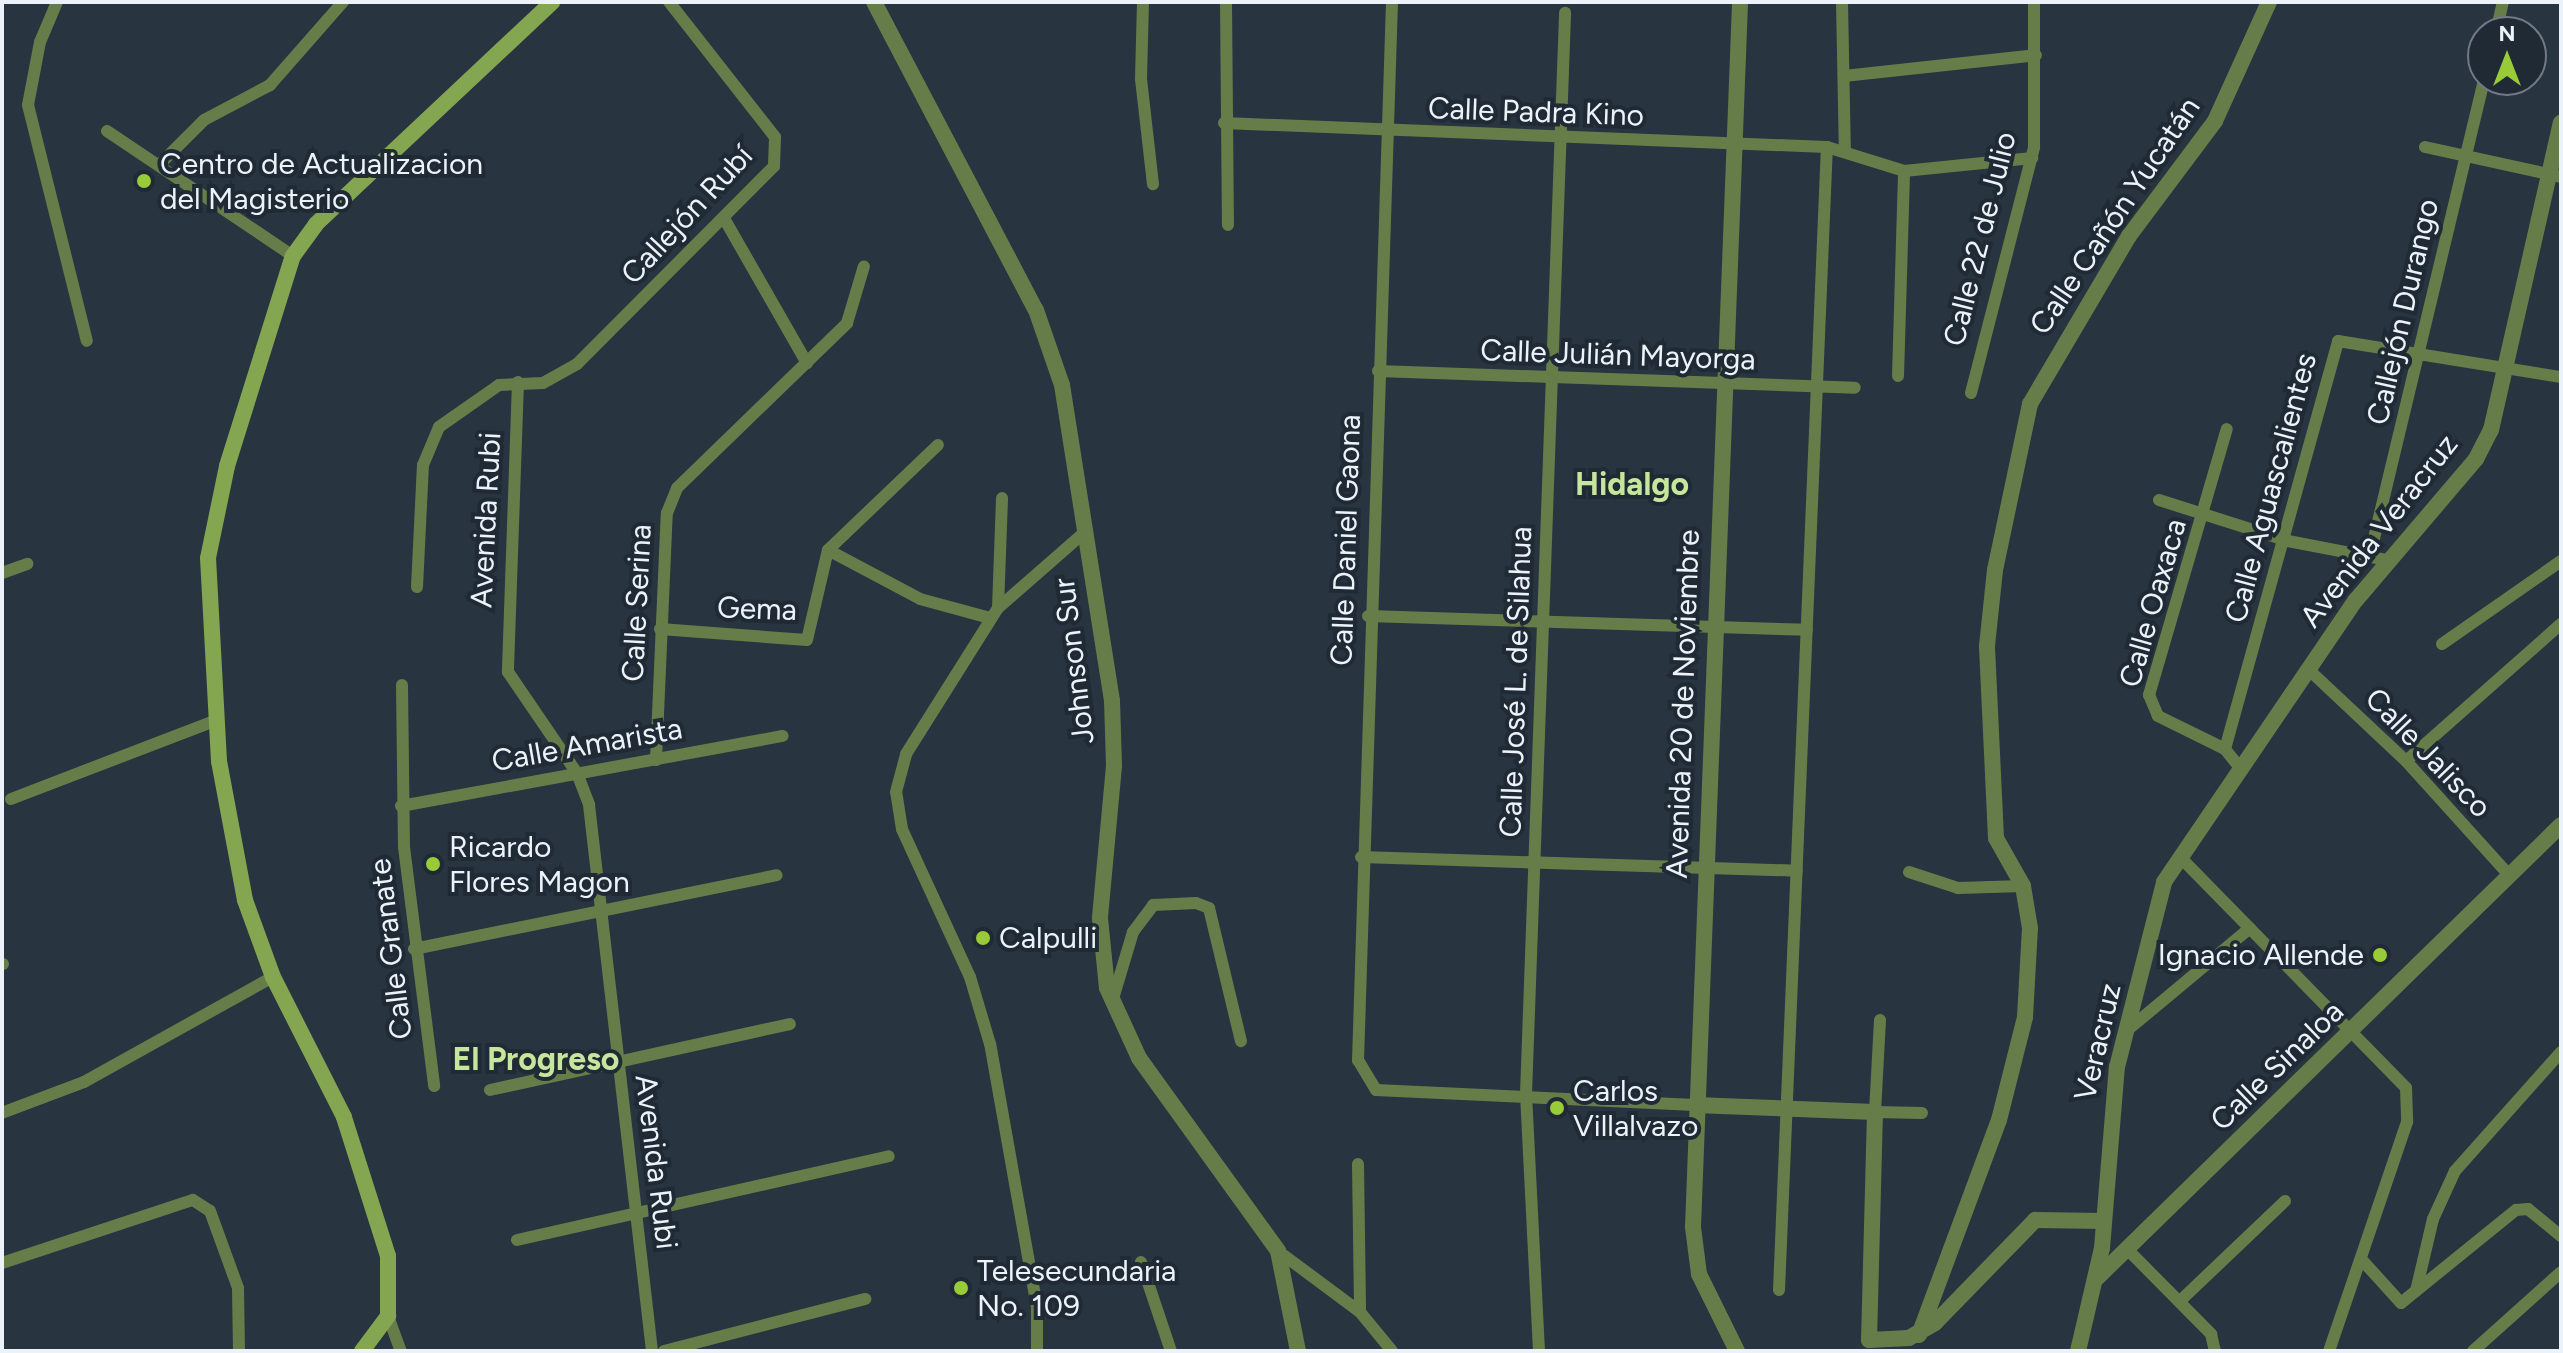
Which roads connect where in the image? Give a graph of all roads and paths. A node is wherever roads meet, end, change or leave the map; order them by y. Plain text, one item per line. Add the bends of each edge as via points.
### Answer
1 (57, 2) edge
2 (343, 2) edge
3 (552, 2) edge
4 (669, 2) edge
5 (874, 2) edge
6 (1143, 2) edge
7 (1226, 2) edge
8 (1392, 2) edge
9 (1740, 2) edge
10 (1842, 2) edge
11 (2034, 2) edge
12 (2267, 9) edge
13 (1565, 13) dead end
14 (2036, 55) junction
15 (1844, 76) junction
16 (2480, 96) edge
17 (1224, 123) junction
18 (2561, 123) edge
19 (107, 131) dead end
20 (1388, 133) junction
21 (1561, 141) junction
22 (1735, 144) junction
23 (1827, 147) junction
24 (2425, 147) dead end
25 (1845, 152) junction
26 (2466, 155) junction
27 (2032, 158) junction
28 (160, 164) junction
29 (1904, 171) junction
30 (2555, 176) edge
31 (1153, 184) dead end
32 (725, 220) junction
33 (1228, 225) dead end
34 (293, 256) junction
35 (864, 266) dead end
36 (87, 341) dead end
37 (2422, 350) junction
38 (807, 363) junction
39 (2507, 365) junction
40 (1378, 371) junction
41 (1898, 376) dead end
42 (2561, 377) edge
43 (1552, 379) junction
44 (518, 382) junction
45 (1722, 386) junction
46 (1855, 388) dead end
47 (1816, 389) junction
48 (1971, 393) dead end
49 (2227, 429) dead end
50 (938, 445) dead end
51 (1002, 498) dead end
52 (2159, 500) dead end
53 (2204, 516) junction
54 (1086, 531) junction
55 (2288, 541) junction
56 (828, 550) junction
57 (2370, 555) junction
58 (2387, 560) junction
59 (2561, 561) edge
60 (27, 564) dead end
61 (2, 573) edge
62 (417, 587) dead end
63 (994, 613) junction
64 (1368, 616) junction
65 (1543, 621) junction
66 (2561, 624) edge
67 (1713, 625) junction
68 (660, 629) junction
69 (1807, 630) junction
70 (2442, 644) dead end
71 (2308, 669) junction
72 (402, 685) dead end
73 (217, 720) junction
74 (783, 736) dead end
75 (2225, 749) junction
76 (656, 760) junction
77 (2406, 761) junction
78 (2241, 769) junction
79 (577, 773) junction
80 (11, 799) dead end
81 (401, 806) junction
82 (2561, 825) edge
83 (1361, 857) junction
84 (2180, 857) junction
85 (1537, 861) junction
86 (1706, 866) junction
87 (1797, 871) junction
88 (1909, 872) dead end
89 (777, 875) dead end
90 (2509, 875) junction
91 (2023, 886) junction
92 (603, 913) junction
93 (2250, 928) junction
94 (414, 949) junction
95 (273, 977) junction
96 (1112, 1002) junction
97 (1880, 1020) dead end
98 (790, 1024) dead end
99 (2130, 1028) junction
100 (2354, 1033) junction
101 (1241, 1041) dead end
102 (2561, 1052) edge
103 (616, 1060) junction
104 (434, 1086) dead end
105 (490, 1090) dead end
106 (1526, 1094) junction
107 (1695, 1105) junction
108 (1789, 1111) junction
109 (1875, 1112) junction
110 (2, 1113) edge
111 (1922, 1113) dead end
112 (889, 1156) dead end
113 (1358, 1164) dead end
114 (2285, 1201) dead end
115 (637, 1211) junction
116 (2104, 1221) junction
117 (2561, 1236) edge
118 (517, 1240) dead end
119 (2127, 1249) junction
120 (1278, 1251) junction
121 (2362, 1260) junction
122 (1141, 1262) dead end
123 (2, 1263) edge
124 (2561, 1272) edge
125 (2097, 1278) junction
126 (1779, 1290) dead end
127 (2416, 1291) junction
128 (865, 1299) dead end
129 (2180, 1301) junction
130 (1360, 1312) junction
131 (388, 1316) junction
132 (1919, 1335) junction
133 (1869, 1345) edge
134 (2215, 1348) edge
135 (239, 1351) edge
136 (362, 1351) edge
137 (401, 1351) edge
138 (652, 1351) edge
139 (664, 1351) edge
140 (1037, 1351) edge
141 (1171, 1351) edge
142 (1298, 1351) edge
143 (1392, 1351) edge
144 (1539, 1351) edge
145 (1737, 1351) edge
146 (2078, 1351) edge
147 (2329, 1351) edge
148 (2473, 1351) edge

1 - 36 street via 40,42 28,105
2 - 28 street via 270,85 204,120
3 - 34 main road via 316,224
4 - 32 street, Callejón Rubí via 775,137 774,166
5 - 54 street, Johnson Sur via 1036,310 1062,385
6 - 31 street via 1141,79
7 - 17 street
8 - 20 street, Calle Daniel Gaona
9 - 22 street, Avenida 20 de Noviembre
10 - 15 street
11 - 14 street, Calle 22 de Julio
12 - 91 street, Calle Cañón Yucatán via 2215,121 2129,236 2030,404 1995,570 1987,646 1996,838
13 - 21 street, Calle José L. de Silahua
14 - 15 street
14 - 27 street, Calle 22 de Julio
15 - 25 street
16 - 26 street, Callejón Durango
17 - 20 street, Calle Padra Kino
17 - 33 street
18 - 30 street, Avenida Veracruz
19 - 28 street
20 - 21 street, Calle Padra Kino
20 - 40 street, Calle Daniel Gaona
21 - 22 street, Calle Padra Kino
21 - 43 street, Calle José L. de Silahua
22 - 23 street, Calle Padra Kino
22 - 45 street, Avenida 20 de Noviembre
23 - 25 street, Calle Padra Kino
23 - 47 street
24 - 26 street
25 - 29 street, Calle Padra Kino
26 - 30 street
26 - 37 street, Callejón Durango
27 - 29 street
27 - 48 street, Calle 22 de Julio
28 - 34 street
29 - 41 street
30 - 39 street, Avenida Veracruz
32 - 38 street
32 - 44 street, Callejón Rubí via 577,364 543,383
34 - 73 main road via 227,466 208,558
35 - 38 street, Calle Serina via 854,313
37 - 39 street, Calle Aguascalientes
37 - 55 street, Calle Aguascalientes via 2338,341
37 - 57 street, Callejón Durango
38 - 68 street, Calle Serina via 677,488 667,513
39 - 42 street, Calle Aguascalientes
39 - 58 street, Avenida Veracruz via 2476,459
40 - 43 street, Calle Julián Mayorga
40 - 64 street, Calle Daniel Gaona
43 - 45 street, Calle Julián Mayorga
43 - 65 street, Calle José L. de Silahua
44 - 62 street, Callejón Rubí via 494,387 431,438
44 - 79 street, Avenida Rubi via 508,672 523,704
45 - 47 street, Calle Julián Mayorga
45 - 67 street, Avenida 20 de Noviembre
46 - 47 street, Calle Julián Mayorga
47 - 69 street
49 - 53 street, Calle Oaxaca
50 - 56 street
51 - 63 street
52 - 53 street
53 - 55 street
53 - 75 street, Calle Oaxaca via 2150,705
54 - 63 street
54 - 96 street, Johnson Sur via 1112,701 1114,766 1100,918
55 - 57 street
55 - 75 street, Calle Aguascalientes
56 - 63 street via 920,599
56 - 68 street, Gema via 807,640
57 - 58 street
58 - 71 street, Avenida Veracruz
59 - 70 street
60 - 61 street
63 - 140 street via 906,754 896,792 902,829 970,977 990,1044 1037,1307
64 - 65 street
64 - 83 street, Calle Daniel Gaona
65 - 67 street
65 - 85 street, Calle José L. de Silahua
66 - 77 street
67 - 69 street
67 - 86 street, Avenida 20 de Noviembre
68 - 76 street, Calle Serina
69 - 87 street
71 - 77 street, Calle Jalisco
71 - 78 street, Avenida Veracruz
72 - 81 street, Calle Granate
73 - 80 street
73 - 95 main road via 235,861
74 - 76 street, Calle Amarista
75 - 78 street
76 - 79 street, Calle Amarista
77 - 90 street, Calle Jalisco
78 - 84 street, Veracruz
79 - 81 street, Calle Amarista
79 - 92 street, Avenida Rubi via 589,805
81 - 94 street, Calle Granate
82 - 90 street, Calle Sinaloa
83 - 85 street
83 - 106 street, Calle Daniel Gaona via 1364,1080 1376,1090
84 - 93 street
84 - 99 street, Veracruz via 2158,903
85 - 86 street
85 - 106 street, Calle José L. de Silahua
86 - 87 street
86 - 107 street, Avenida 20 de Noviembre
87 - 108 street
88 - 91 street via 1958,888
89 - 92 street
90 - 100 street, Calle Sinaloa
91 - 132 street, Calle Cañón Yucatán via 2030,928 2025,1017 1999,1120
92 - 94 street
92 - 103 street, Avenida Rubi
93 - 99 street
93 - 100 street
94 - 104 street, Calle Granate
95 - 110 street via 84,1082
95 - 131 main road via 344,1117 388,1256
96 - 101 street via 1133,932 1153,905 1196,903 1209,908
96 - 120 street, Johnson Sur via 1139,1058
97 - 109 street
98 - 103 street
99 - 116 street, Veracruz via 2109,1121
100 - 119 street, Calle Sinaloa
100 - 121 street via 2406,1088 2408,1102
102 - 127 street via 2455,1171 2433,1219
103 - 105 street
103 - 115 street, Avenida Rubi
106 - 107 street
106 - 144 street, Calle José L. de Silahua
107 - 108 street
107 - 145 street, Avenida 20 de Noviembre via 1699,1274
108 - 109 street
108 - 126 street
109 - 111 street
109 - 133 street
112 - 115 street
113 - 130 street
114 - 129 street
115 - 118 street
115 - 138 street, Avenida Rubi
116 - 125 street, Veracruz
116 - 132 street via 2027,1224 1959,1302
117 - 127 street via 2528,1209 2516,1210
119 - 125 street, Calle Sinaloa
119 - 129 street
120 - 130 street, Johnson Sur
120 - 142 street
121 - 127 street via 2401,1303
121 - 147 street
122 - 141 street
123 - 135 street via 193,1200 210,1211 238,1288
124 - 148 street
125 - 146 street, Veracruz
128 - 139 street
129 - 134 street
130 - 143 street, Johnson Sur
131 - 136 main road
131 - 137 street
132 - 133 street

